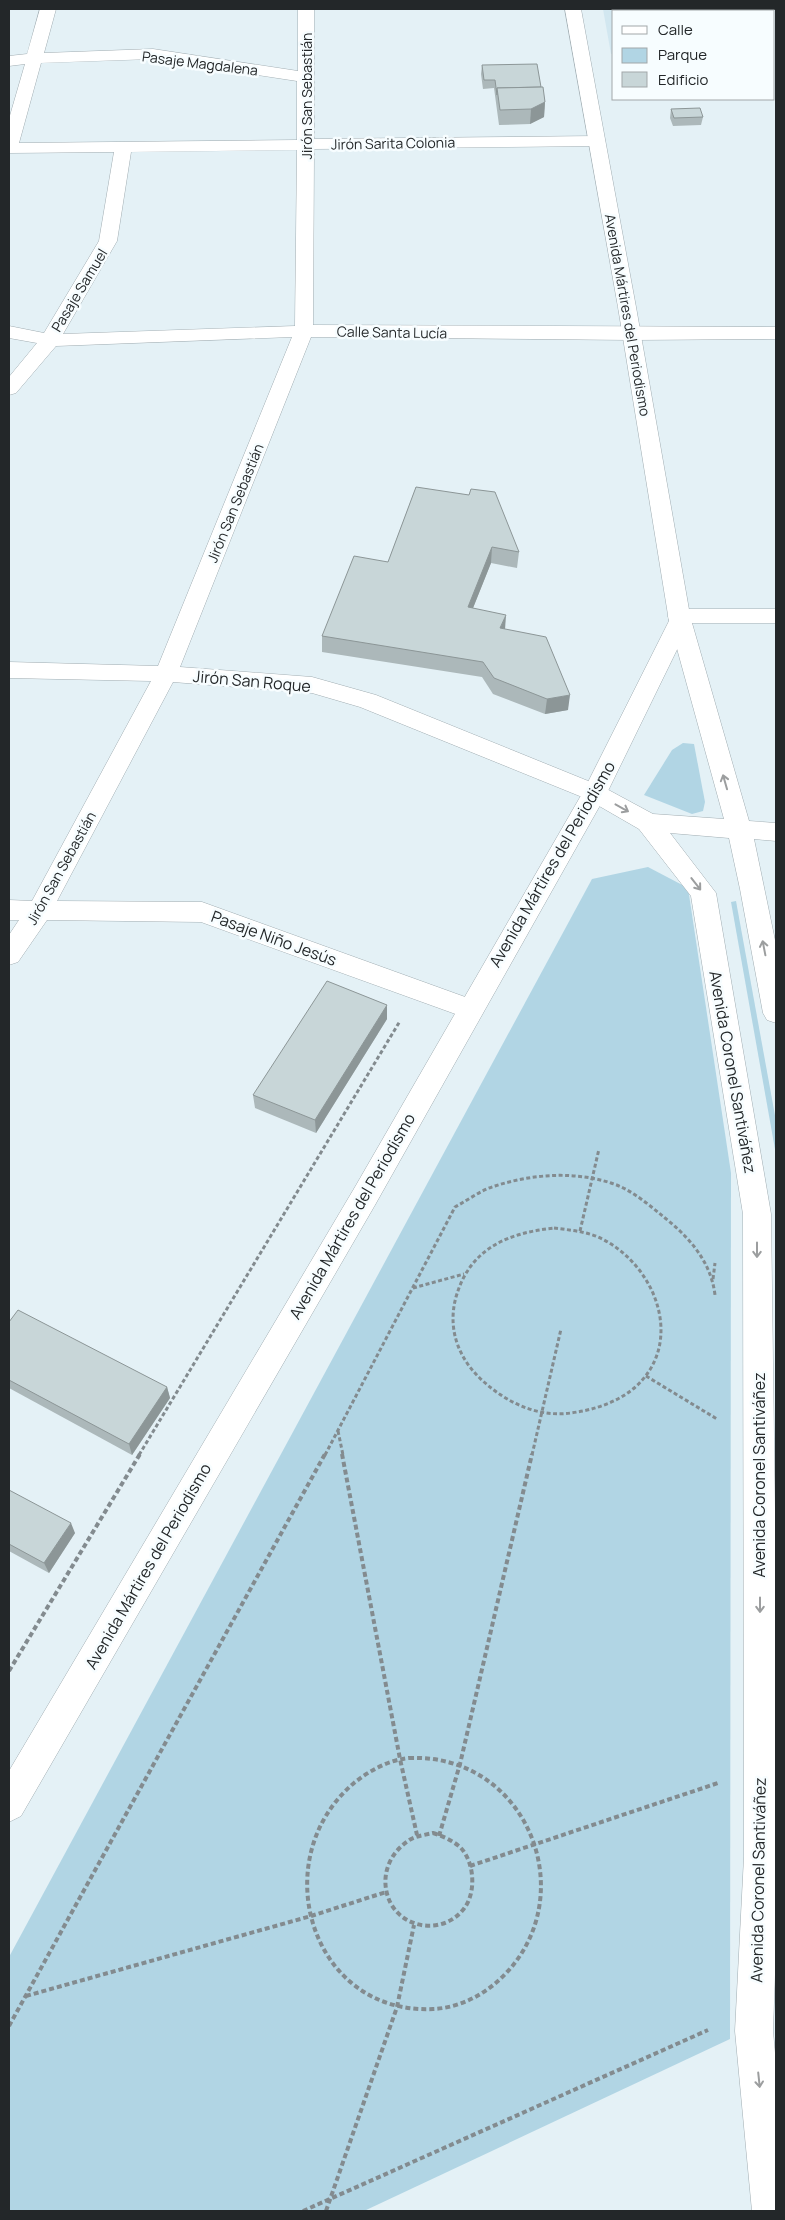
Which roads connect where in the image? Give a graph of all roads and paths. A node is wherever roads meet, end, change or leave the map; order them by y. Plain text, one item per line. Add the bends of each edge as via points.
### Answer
1 (48, 9) edge
2 (306, 9) edge
3 (573, 9) edge
4 (34, 58) junction
5 (9, 61) edge
6 (306, 77) junction
7 (597, 141) junction
8 (306, 144) junction
9 (123, 146) junction
10 (9, 148) edge
11 (304, 331) junction
12 (9, 332) edge
13 (776, 333) edge
14 (632, 334) junction
15 (50, 340) junction
16 (9, 389) edge
17 (776, 616) edge
18 (680, 618) junction
19 (9, 670) edge
20 (166, 674) junction
21 (595, 793) junction
22 (648, 823) junction
23 (739, 828) junction
24 (776, 832) edge
25 (9, 910) edge
26 (40, 910) junction
27 (9, 955) edge
28 (418, 990) junction
29 (470, 1009) junction
30 (776, 1013) edge
31 (599, 1149) dead end
32 (592, 1180) junction
33 (767, 1215) edge
34 (580, 1232) junction
35 (465, 1274) junction
36 (413, 1288) junction
37 (715, 1298) dead end
38 (561, 1330) dead end
39 (646, 1376) junction
40 (717, 1410) dead end
41 (542, 1413) junction
42 (717, 1419) junction
43 (717, 1429) dead end
44 (338, 1431) junction
45 (9, 1672) edge
46 (400, 1760) junction
47 (460, 1764) junction
48 (718, 1773) dead end
49 (761, 1778) junction
50 (718, 1783) junction
51 (718, 1792) dead end
52 (9, 1804) edge
53 (417, 1835) junction
54 (439, 1836) junction
55 (536, 1844) junction
56 (769, 1859) edge
57 (470, 1866) junction
58 (386, 1892) junction
59 (311, 1916) junction
60 (414, 1925) junction
61 (26, 1996) junction
62 (397, 2008) junction
63 (9, 2026) edge
64 (718, 2026) dead end
65 (329, 2200) junction
66 (303, 2211) edge
67 (326, 2211) edge
68 (772, 2211) edge

1 - 4 street
2 - 6 street, Jirón San Sebastián
3 - 7 street, Avenida Mártires del Periodismo
4 - 5 street, Pasaje Magdalena
4 - 6 street, Pasaje Magdalena via 152,54
4 - 10 street
6 - 8 street, Jirón San Sebastián
7 - 8 street, Jirón Sarita Colonia
7 - 14 street, Avenida Mártires del Periodismo
8 - 9 street, Jirón Sarita Colonia
8 - 11 street, Jirón San Sebastián
9 - 10 street, Jirón Sarita Colonia
9 - 15 street, Pasaje Samuel via 108,241
11 - 14 street, Calle Santa Lucía
11 - 15 street, Calle Santa Lucía
11 - 20 street, Jirón San Sebastián
12 - 15 street, Calle Santa Lucía
13 - 14 street, Calle Santa Lucía
14 - 18 street, Avenida Mártires del Periodismo
15 - 16 street, Pasaje Samuel
17 - 18 street
18 - 21 street, Avenida Mártires del Periodismo
23 -> 18 street, Avenida Mártires del Periodismo
19 - 20 street, Jirón San Roque
20 - 21 street, Jirón San Roque via 312,685 331,690 368,701
20 - 26 street, Jirón San Sebastián
21 -> 22 street, Avenida Coronel Santiváñez
21 - 29 street, Avenida Mártires del Periodismo
22 - 23 street
22 -> 33 street, Avenida Coronel Santiváñez via 703,893
23 - 24 street
30 -> 23 street
25 - 26 street, Pasaje Niño Jesús
26 - 27 street, Jirón San Sebastián
26 - 28 street, Pasaje Niño Jesús via 202,912
28 - 29 street, Pasaje Niño Jesús
28 - 45 path
29 - 52 street, Avenida Mártires del Periodismo
31 - 32 path
32 - 34 path
32 - 36 path via 567,1175 534,1177 494,1186 455,1207
32 - 37 path via 612,1183 646,1202 679,1229 698,1250 713,1280
33 -> 49 street, Avenida Coronel Santiváñez
34 - 35 path via 526,1231 502,1240 480,1254
34 - 39 path via 606,1241 629,1258 647,1278 658,1301 662,1327 657,1352
35 - 36 path
35 - 41 path via 455,1297 453,1321 457,1346 471,1370 490,1390 514,1404
36 - 44 path
38 - 41 path
39 - 41 path via 631,1391 597,1409 566,1415
39 - 42 path
40 - 42 path
41 - 47 path
42 - 43 path
44 - 46 path
44 - 61 path
46 - 47 path via 435,1758
46 - 53 path
46 - 59 path via 371,1771 345,1789 325,1816 312,1846 306,1881
47 - 54 path
47 - 55 path via 496,1785 520,1812
48 - 50 path
49 - 50 path
49 - 56 street, Avenida Coronel Santiváñez
50 - 51 path
50 - 55 path
53 - 54 path via 433,1833
53 - 58 path via 399,1845 387,1864
54 - 57 path via 449,1839 462,1850
55 - 57 path
55 - 62 path via 542,1882 537,1919 523,1953 499,1983 468,2003 432,2010
56 -> 68 street, Avenida Coronel Santiváñez via 754,2031
57 - 60 path via 472,1887 465,1908 449,1922 430,1927
58 - 59 path
58 - 60 path via 393,1908
59 - 61 path
59 - 62 path via 322,1947 342,1974 367,1995
60 - 62 path
61 - 63 path
62 - 65 path
64 - 65 path
65 - 66 path
65 - 67 path

